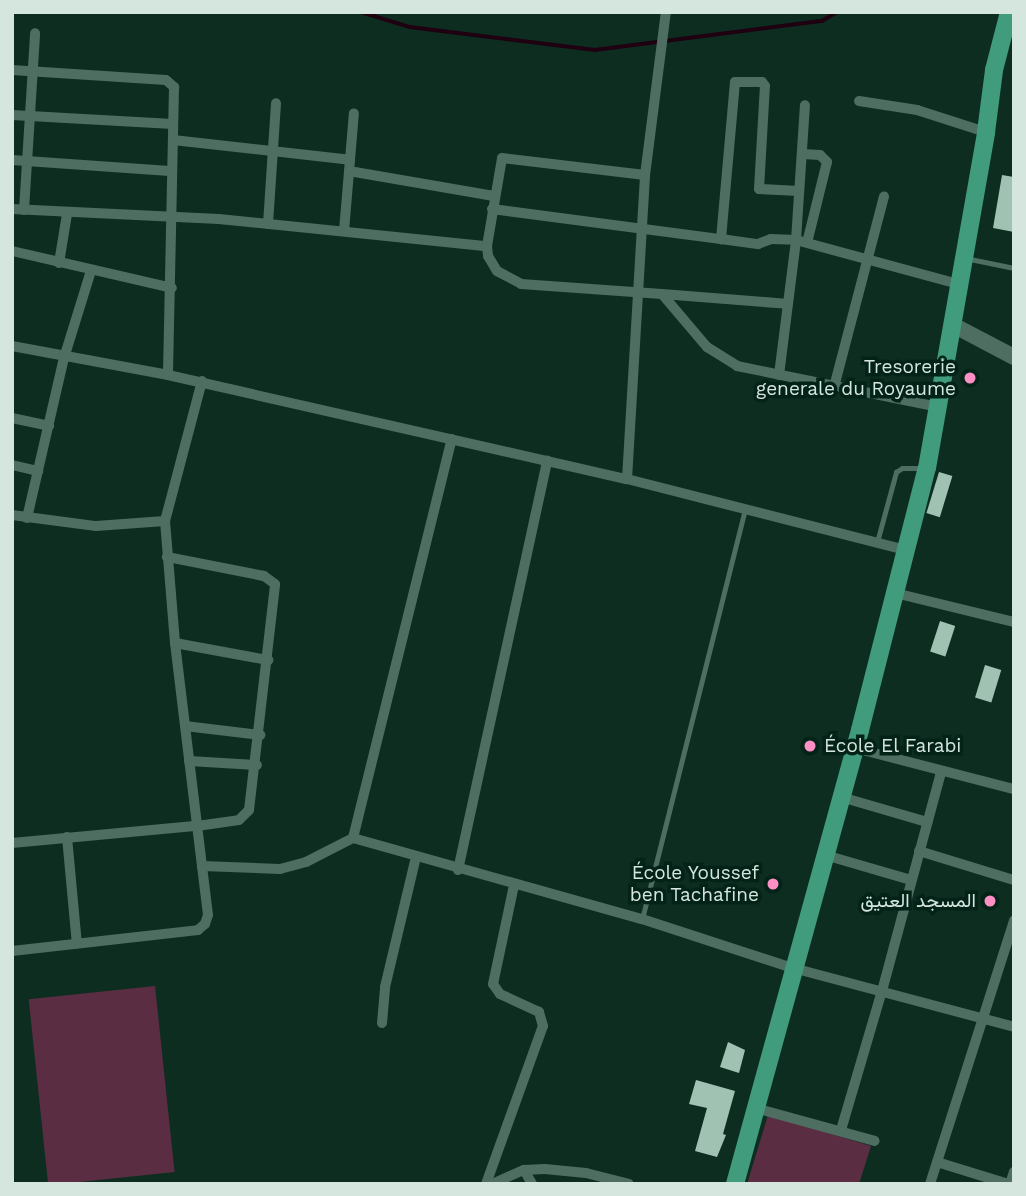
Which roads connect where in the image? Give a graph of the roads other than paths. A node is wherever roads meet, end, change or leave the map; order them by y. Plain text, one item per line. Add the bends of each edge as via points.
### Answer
1 (666, 12) edge
2 (1009, 12) edge
3 (35, 33) dead end
4 (12, 70) edge
5 (31, 71) junction
6 (859, 101) dead end
7 (276, 103) dead end
8 (805, 105) dead end
9 (354, 113) dead end
10 (12, 115) edge
11 (27, 116) junction
12 (173, 124) junction
13 (986, 132) junction
14 (173, 140) junction
15 (273, 150) junction
16 (802, 154) junction
17 (12, 160) edge
18 (25, 161) junction
19 (349, 166) junction
20 (170, 171) junction
21 (645, 175) junction
22 (799, 191) junction
23 (494, 196) junction
24 (884, 196) dead end
25 (492, 209) junction
26 (18, 210) edge
27 (67, 214) junction
28 (170, 217) junction
29 (268, 224) junction
30 (642, 228) junction
31 (344, 231) junction
32 (721, 239) junction
33 (801, 242) junction
34 (487, 246) junction
35 (12, 251) edge
36 (869, 258) junction
37 (962, 258) junction
38 (59, 263) junction
39 (1014, 268) edge
40 (91, 271) junction
41 (958, 284) junction
42 (172, 288) junction
43 (637, 291) junction
44 (662, 293) junction
45 (788, 304) junction
46 (953, 325) junction
47 (12, 346) edge
48 (64, 358) junction
49 (1014, 358) edge
50 (168, 375) junction
51 (779, 375) junction
52 (202, 382) junction
53 (834, 387) junction
54 (939, 407) junction
55 (12, 418) edge
56 (48, 426) junction
57 (452, 439) junction
58 (547, 461) junction
59 (12, 465) edge
60 (926, 467) junction
61 (38, 471) junction
62 (626, 479) junction
63 (745, 509) junction
64 (12, 515) edge
65 (27, 518) junction
66 (165, 521) junction
67 (877, 542) junction
68 (906, 550) junction
69 (167, 557) junction
70 (895, 593) junction
71 (1014, 622) edge
72 (175, 643) junction
73 (268, 660) junction
74 (185, 726) junction
75 (260, 735) junction
76 (855, 748) junction
77 (189, 761) junction
78 (257, 765) junction
79 (941, 772) junction
80 (1014, 789) edge
81 (841, 797) junction
82 (927, 822) junction
83 (197, 826) junction
84 (67, 837) junction
85 (353, 838) junction
86 (12, 844) edge
87 (919, 851) junction
88 (825, 855) junction
89 (416, 857) junction
90 (202, 866) junction
91 (458, 870) junction
92 (911, 880) junction
93 (1014, 880) edge
94 (514, 885) junction
95 (642, 919) junction
96 (1014, 920) edge
97 (77, 944) junction
98 (12, 951) edge
99 (793, 968) junction
100 (882, 991) junction
101 (981, 1019) junction
102 (382, 1023) dead end
103 (1014, 1027) edge
104 (755, 1108) junction
105 (841, 1130) junction
106 (876, 1141) dead end
107 (937, 1162) junction
108 (524, 1170) junction
109 (1014, 1172) edge
110 (486, 1184) edge
111 (492, 1184) edge
112 (532, 1184) edge
113 (629, 1184) edge
114 (736, 1184) edge
115 (930, 1184) edge
116 (1009, 1184) edge

1 - 21 street
2 - 13 main road via 994,70
3 - 5 street
4 - 5 street
5 - 11 street
5 - 12 street via 166,80 174,90
6 - 13 street via 925,112
7 - 15 street
8 - 16 street
9 - 19 street
10 - 11 street
11 - 12 street
11 - 18 street
12 - 14 street
13 - 37 main road
14 - 15 street
14 - 20 street
15 - 19 street
15 - 29 street
16 - 22 street
16 - 33 street via 820,155 827,162
17 - 18 street
18 - 20 street
18 - 26 street
19 - 23 street
19 - 31 street
20 - 28 street
21 - 23 street via 503,158
21 - 30 street
22 - 32 street via 760,189 765,86 762,82 735,82
22 - 33 street
23 - 25 street
24 - 36 street
25 - 30 street
25 - 34 street
26 - 27 street
27 - 28 street
27 - 38 street
28 - 29 street
28 - 42 street
29 - 31 street
30 - 32 street
30 - 43 street
31 - 34 street
32 - 33 street via 758,244 771,239
33 - 36 street
33 - 45 street
34 - 43 street via 492,265 514,282
35 - 38 street
36 - 41 street
36 - 53 street
37 - 39 lane
37 - 41 main road
38 - 40 street
40 - 42 street
40 - 48 street
41 - 46 main road
42 - 50 street
43 - 44 street
43 - 62 street
44 - 45 street
44 - 51 street via 707,347 723,359
45 - 51 street
46 - 49 street
46 - 54 main road
47 - 48 street
48 - 50 street
48 - 56 street
50 - 52 street
51 - 53 street
52 - 57 street
52 - 66 street
53 - 54 street
54 - 60 main road
55 - 56 street
56 - 61 street
57 - 58 street
57 - 85 street
58 - 62 street
58 - 91 street
59 - 61 street
60 - 67 lane via 896,472
60 - 68 main road
61 - 65 street
62 - 63 street
63 - 67 street
63 - 95 lane
64 - 65 street
65 - 66 street via 96,526
66 - 69 street
67 - 68 street
68 - 70 main road
69 - 72 street
69 - 73 street via 272,580 276,588
70 - 71 street
70 - 76 main road
72 - 73 street
72 - 74 street
73 - 75 street
74 - 75 street
74 - 77 street
75 - 78 street
76 - 79 street
76 - 81 main road
77 - 78 street
77 - 83 street
78 - 83 street via 245,816
79 - 80 street
79 - 82 street
81 - 82 street
81 - 88 main road
82 - 87 street
83 - 84 street
83 - 90 street
84 - 86 street
84 - 97 street
85 - 89 street
85 - 90 street via 306,862 280,869
87 - 92 street
87 - 93 street
88 - 92 street
88 - 99 main road
89 - 91 street
89 - 102 street via 385,987
90 - 97 street via 208,915 202,928
91 - 94 street
92 - 100 street
94 - 95 street
94 - 110 street via 493,984 500,994 539,1012 543,1026
95 - 99 street
96 - 101 street
97 - 98 street
99 - 100 street
99 - 104 main road
100 - 101 street
100 - 105 street
101 - 103 street
101 - 107 street
104 - 105 street
104 - 114 main road
105 - 106 street
107 - 115 street
107 - 116 street
108 - 111 street
108 - 112 street
108 - 113 street via 578,1171
109 - 116 street

